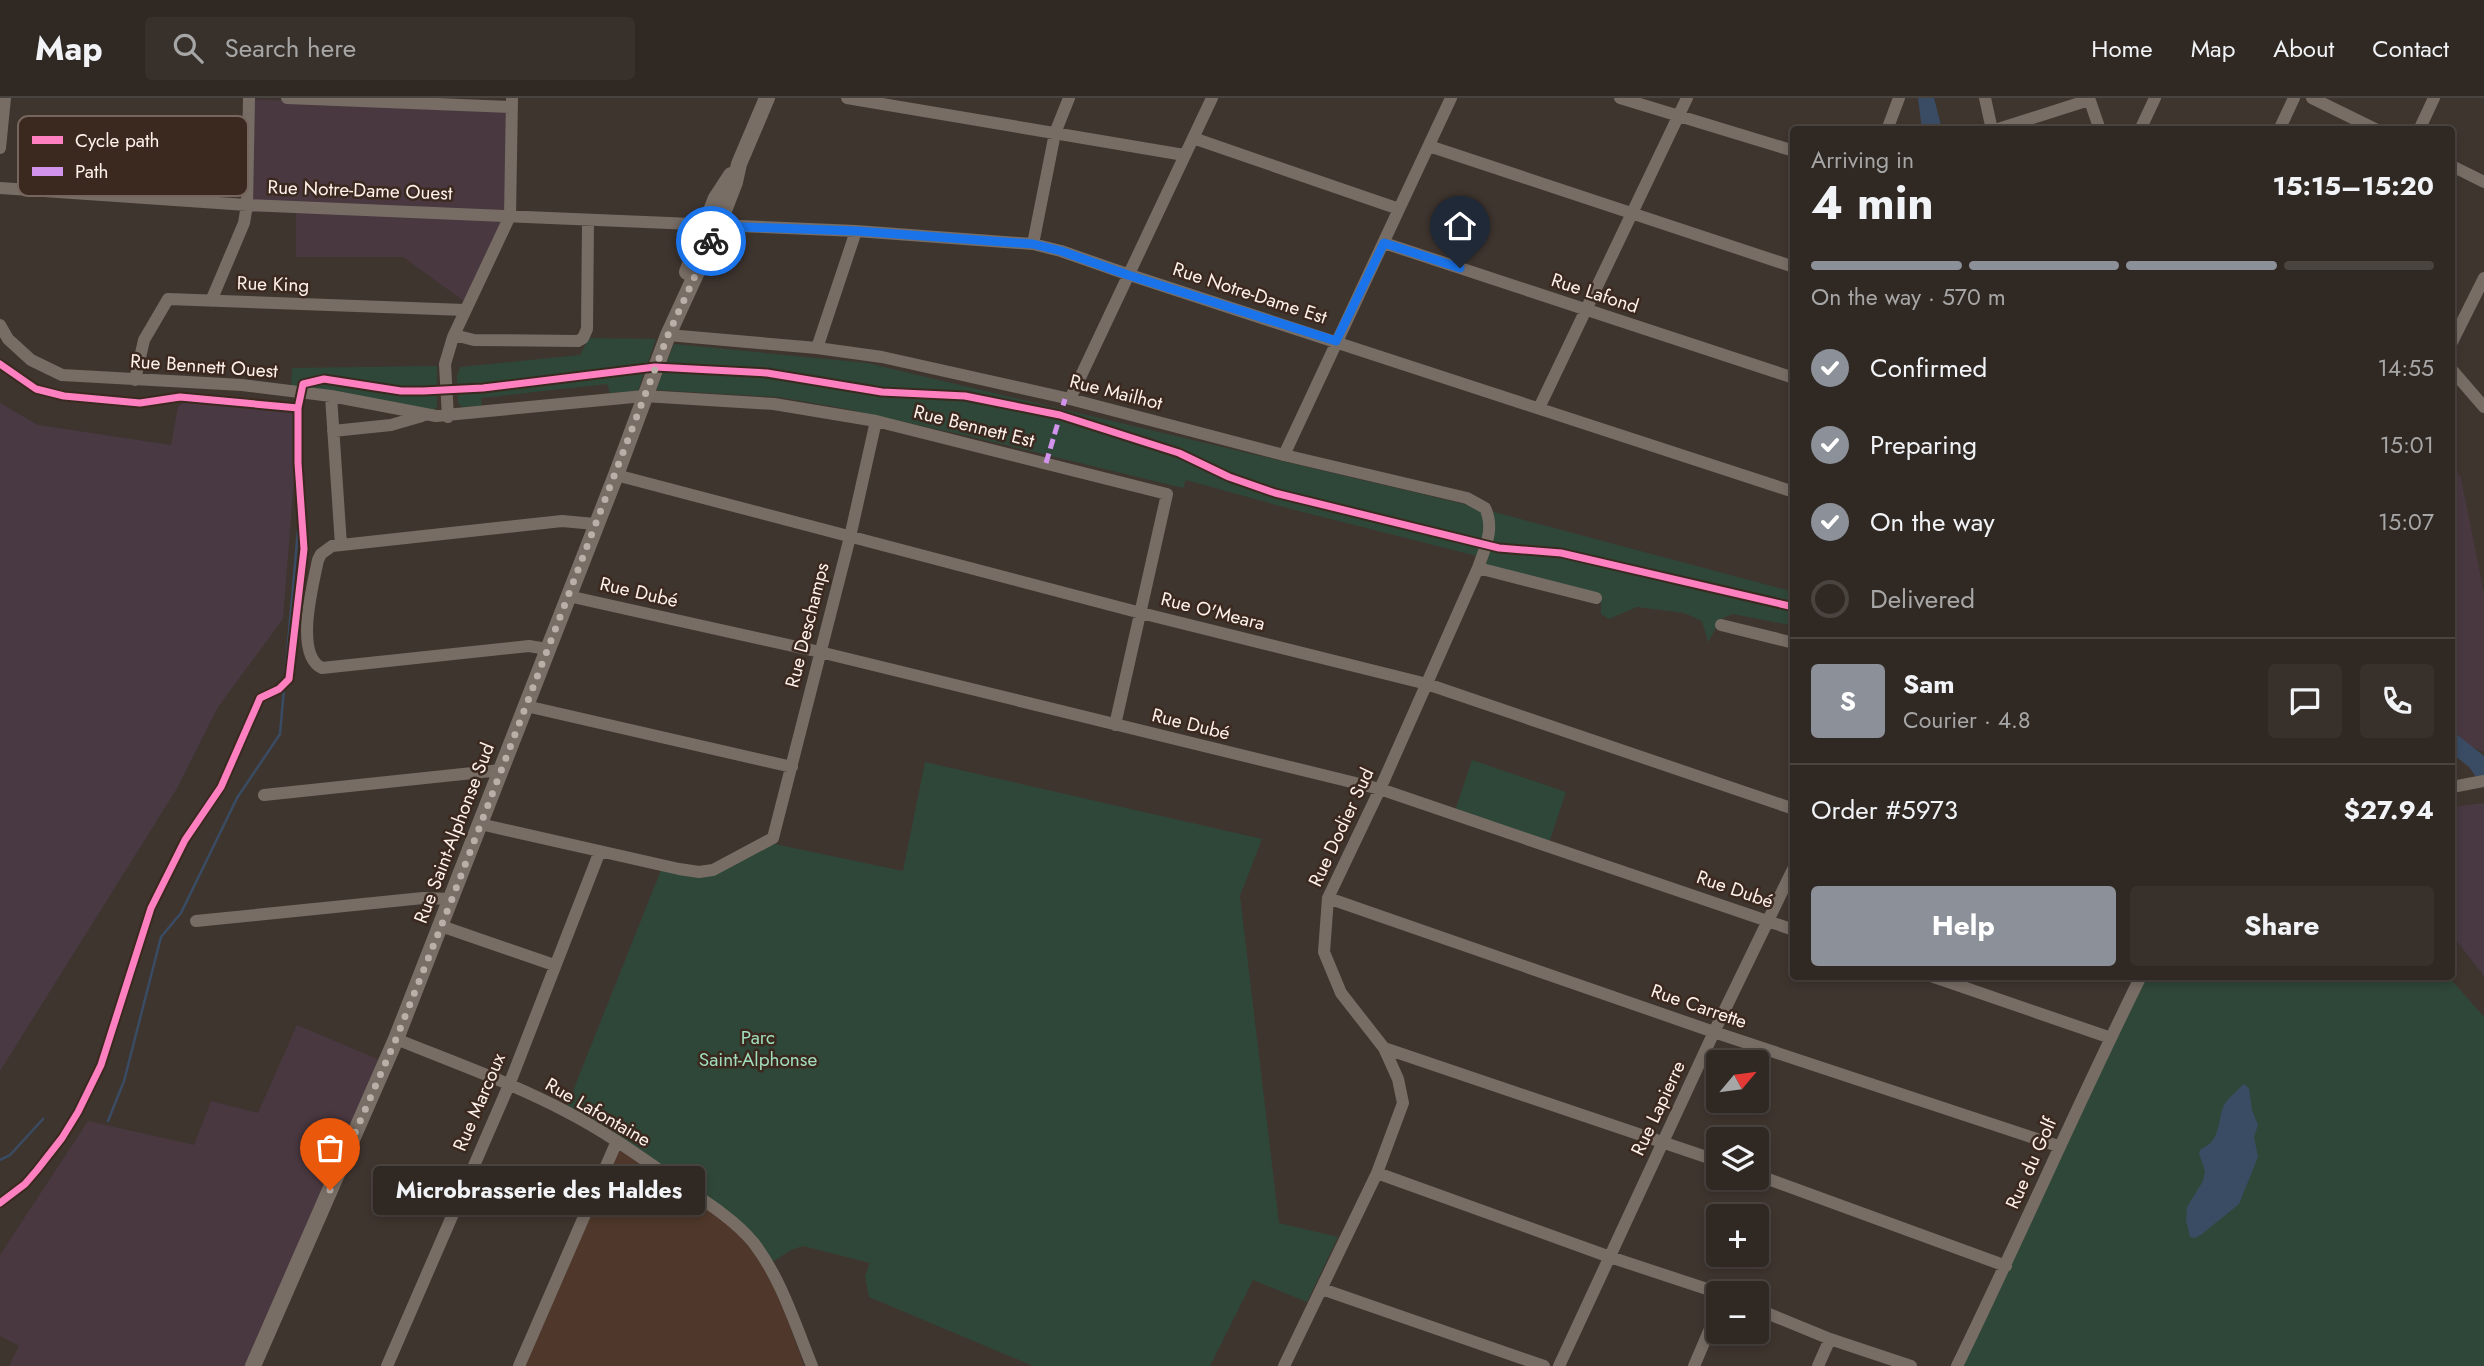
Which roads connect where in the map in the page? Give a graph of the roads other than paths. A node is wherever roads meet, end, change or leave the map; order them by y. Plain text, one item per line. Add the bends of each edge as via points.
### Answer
1 (5, 98) edge
2 (248, 98) edge
3 (287, 98) edge
4 (767, 98) edge
5 (847, 98) edge
6 (1069, 98) edge
7 (1212, 98) edge
8 (1620, 98) edge
9 (1687, 98) edge
10 (1899, 98) edge
11 (1984, 98) edge
12 (2155, 98) edge
13 (2294, 98) edge
14 (2312, 98) edge
15 (2434, 98) edge
16 (1448, 99) edge
17 (2089, 99) edge
18 (512, 102) edge
19 (910, 103) edge
20 (248, 116) edge
21 (1678, 117) junction
22 (1888, 126) edge
23 (1992, 126) edge
24 (2005, 126) edge
25 (2098, 126) edge
26 (2142, 126) edge
27 (2281, 126) edge
28 (2370, 126) edge
29 (2421, 126) edge
30 (1055, 133) junction
31 (1193, 138) junction
32 (1429, 146) junction
33 (0, 148) edge
34 (1790, 150) edge
35 (1184, 155) junction
36 (2455, 168) edge
37 (2484, 182) edge
38 (0, 188) edge
39 (18, 189) edge
40 (116, 196) edge
41 (247, 196) edge
42 (247, 205) junction
43 (1399, 209) junction
44 (1631, 214) junction
45 (510, 216) junction
46 (588, 221) junction
47 (711, 225) junction
48 (856, 231) junction
49 (1384, 243) junction
50 (1033, 244) junction
51 (1790, 266) edge
52 (1128, 275) junction
53 (2484, 278) edge
54 (211, 301) junction
55 (465, 310) junction
56 (1586, 310) junction
57 (0, 325) edge
58 (454, 335) junction
59 (668, 335) junction
60 (2455, 336) edge
61 (1336, 341) junction
62 (817, 348) junction
63 (2455, 373) edge
64 (1790, 377) edge
65 (135, 380) junction
66 (331, 396) junction
67 (644, 396) junction
68 (1070, 399) junction
69 (2484, 407) edge
70 (1539, 408) junction
71 (424, 415) junction
72 (448, 417) junction
73 (876, 421) junction
74 (333, 431) junction
75 (1284, 455) junction
76 (616, 475) junction
77 (1790, 491) edge
78 (596, 524) junction
79 (850, 537) junction
80 (341, 545) junction
81 (1478, 568) junction
82 (568, 596) junction
83 (1596, 598) dead end
84 (1141, 613) junction
85 (1721, 625) dead end
86 (1790, 642) edge
87 (547, 649) junction
88 (820, 652) junction
89 (1427, 684) junction
90 (526, 706) junction
91 (1115, 725) junction
92 (792, 767) junction
93 (501, 770) junction
94 (2484, 781) edge
95 (2455, 786) edge
96 (1380, 789) junction
97 (264, 795) dead end
98 (1790, 808) edge
99 (480, 824) junction
100 (600, 851) junction
101 (1790, 875) edge
102 (1328, 898) junction
103 (452, 899) junction
104 (196, 921) dead end
105 (1768, 921) junction
106 (441, 926) junction
107 (1790, 929) edge
108 (554, 965) junction
109 (1943, 980) edge
110 (2139, 980) edge
111 (1714, 1032) junction
112 (2111, 1038) junction
113 (396, 1039) junction
114 (1384, 1048) junction
115 (509, 1085) junction
116 (617, 1141) junction
117 (1664, 1141) junction
118 (2059, 1146) junction
119 (1706, 1157) edge
120 (1377, 1173) junction
121 (1769, 1179) edge
122 (1610, 1257) junction
123 (2006, 1266) junction
124 (1322, 1289) junction
125 (1706, 1289) edge
126 (1769, 1314) edge
127 (1706, 1338) edge
128 (1830, 1339) junction
129 (253, 1366) edge
130 (387, 1366) edge
131 (519, 1366) edge
132 (812, 1366) edge
133 (1284, 1366) edge
134 (1544, 1366) edge
135 (1559, 1366) edge
136 (1694, 1366) edge
137 (1818, 1366) edge
138 (1911, 1366) edge
139 (1957, 1366) edge

1 - 33 street
2 - 20 street
3 - 18 street
4 - 47 main road, Rue Saint-Alphonse Sud via 738,164 735,182
5 - 19 street
6 - 30 street
7 - 31 street
8 - 21 street
9 - 21 street
10 - 22 street
11 - 23 street
12 - 26 street
13 - 27 street
14 - 28 street
15 - 29 street
16 - 32 street
17 - 24 street
17 - 25 street
18 - 45 street
19 - 30 street
21 - 34 street
21 - 44 street
30 - 35 street
30 - 50 street
31 - 35 street
31 - 43 street
32 - 43 street
32 - 44 street
35 - 52 street
36 - 37 street
38 - 39 street, Rue Notre-Dame Ouest
40 - 42 street, Rue Notre-Dame Ouest
41 - 42 street
42 - 45 street, Rue Notre-Dame Ouest
42 - 54 street via 244,223
43 - 49 street
44 - 51 street
44 - 56 street
45 - 46 street, Rue Notre-Dame Ouest
45 - 55 street
46 - 47 street, Rue Notre-Dame Ouest
46 - 58 street via 587,329 583,338 474,340
47 - 48 street, Rue Notre-Dame Est
47 - 59 main road, Rue Saint-Alphonse Sud
48 - 50 street, Rue Notre-Dame Est
48 - 62 street
49 - 56 street, Rue Lafond
49 - 61 street
50 - 52 street, Rue Notre-Dame Est
52 - 61 street, Rue Notre-Dame Est
52 - 68 street
53 - 60 street
54 - 55 street, Rue King
54 - 65 street, Rue King via 168,299 144,340
55 - 58 street
56 - 64 street, Rue Lafond
56 - 70 street
57 - 65 street, Rue Bennett Ouest via 23,353 50,371
58 - 72 street via 446,363
59 - 62 street, Rue Mailhot
59 - 67 main road, Rue Saint-Alphonse Sud
61 - 70 street, Rue Notre-Dame Est
61 - 75 street
62 - 68 street, Rue Mailhot via 882,357
63 - 69 street
65 - 66 street, Rue Bennett Ouest via 242,385
66 - 71 street, Rue Bennett Ouest
66 - 74 street
67 - 72 street, Rue Bennett Ouest
67 - 73 street, Rue Bennett Est via 774,404
67 - 76 main road, Rue Saint-Alphonse Sud
68 - 75 street, Rue Mailhot
70 - 77 street, Rue Notre-Dame Est
71 - 72 street, Rue Bennett Ouest
71 - 74 street, Rue Bennett Ouest via 391,425
73 - 79 street, Rue Deschamps
73 - 84 street, Rue Bennett Est via 1167,494
74 - 80 street
75 - 81 street, Rue Mailhot via 1479,503 1490,522
76 - 78 main road, Rue Saint-Alphonse Sud
76 - 79 street, Rue O'Meara
78 - 80 street via 562,521
78 - 82 main road, Rue Saint-Alphonse Sud
79 - 84 street, Rue O'Meara
79 - 88 street, Rue Deschamps
80 - 87 street via 326,549 318,561 307,624 312,662 322,668 529,646
81 - 83 street
81 - 89 street, Rue Dodier Sud
82 - 87 main road, Rue Saint-Alphonse Sud
82 - 88 street, Rue Dubé
84 - 89 street, Rue O'Meara
84 - 91 street
85 - 86 street
87 - 90 main road, Rue Saint-Alphonse Sud
88 - 91 street, Rue Dubé
88 - 92 street, Rue Deschamps
89 - 96 street, Rue Dodier Sud
89 - 98 street, Rue O'Meara
90 - 92 street
90 - 93 main road, Rue Saint-Alphonse Sud
91 - 96 street, Rue Dubé
92 - 100 street, Rue Deschamps via 773,838 713,870 679,869
93 - 97 street
93 - 99 main road, Rue Saint-Alphonse Sud
94 - 95 street
96 - 102 street, Rue Dodier Sud
96 - 105 street, Rue Dubé
99 - 100 street
99 - 103 main road, Rue Saint-Alphonse Sud
100 - 108 street, Rue Marcoux
101 - 105 street, Rue Lapierre
102 - 111 street, Rue Carrette
102 - 114 street, Rue Dodier Sud via 1324,952 1341,993
103 - 104 street
103 - 106 main road, Rue Saint-Alphonse Sud
105 - 107 street, Rue Dubé
105 - 111 street, Rue Lapierre
106 - 108 street
106 - 113 main road, Rue Saint-Alphonse Sud
108 - 115 street, Rue Marcoux
109 - 112 street
110 - 112 street, Rue du Golf
111 - 117 street, Rue Lapierre
111 - 118 street, Rue Carrette
112 - 118 street, Rue du Golf
113 - 115 street, Rue Lafontaine
113 - 129 main road, Rue Saint-Alphonse Sud
114 - 117 street
114 - 120 street, Rue Dodier Sud via 1403,1103
115 - 116 street, Rue Lafontaine
115 - 130 street, Rue Marcoux
116 - 131 street
116 - 132 street, Rue Lafontaine via 728,1217 752,1241 778,1282
117 - 119 street
117 - 122 street, Rue Lapierre
118 - 123 street, Rue du Golf
120 - 122 street
120 - 124 street, Rue Dodier Sud
121 - 123 street
122 - 125 street
122 - 135 street, Rue Lapierre
123 - 139 street, Rue du Golf
124 - 133 street, Rue Dodier Sud
124 - 134 street
126 - 128 street
127 - 136 street
128 - 137 street
128 - 138 street

